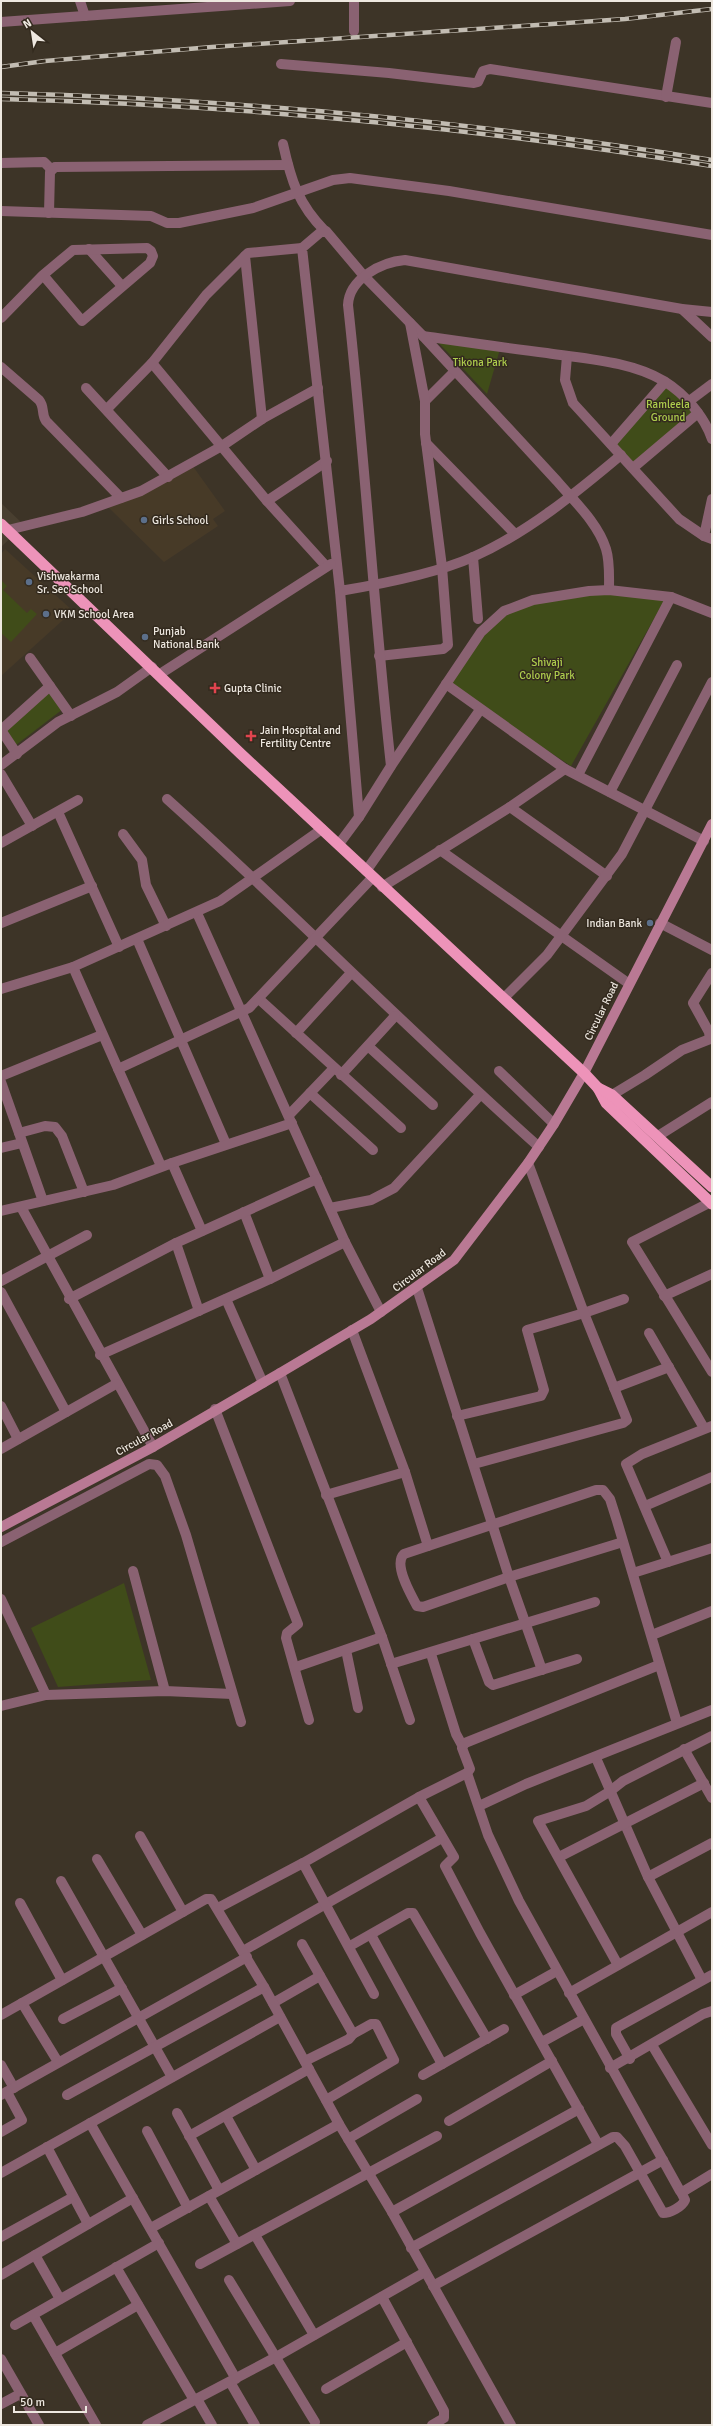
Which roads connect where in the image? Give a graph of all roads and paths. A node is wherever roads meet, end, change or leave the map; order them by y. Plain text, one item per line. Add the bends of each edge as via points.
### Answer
1 (80, 1) edge
2 (278, 1) edge
3 (290, 1) edge
4 (354, 1) edge
5 (216, 4) edge
6 (154, 6) edge
7 (86, 16) junction
8 (1, 22) edge
9 (354, 31) dead end
10 (676, 42) dead end
11 (281, 64) dead end
12 (666, 97) junction
13 (712, 103) edge
14 (284, 144) dead end
15 (1, 163) edge
16 (288, 165) junction
17 (51, 169) junction
18 (296, 192) junction
19 (1, 211) edge
20 (49, 213) junction
21 (325, 231) junction
22 (712, 235) edge
23 (302, 248) junction
24 (89, 249) junction
25 (245, 256) junction
26 (42, 275) junction
27 (364, 276) junction
28 (122, 286) junction
29 (682, 309) junction
30 (712, 312) edge
31 (1, 318) edge
32 (410, 323) junction
33 (423, 336) junction
34 (712, 338) edge
35 (567, 356) junction
36 (152, 363) junction
37 (1, 367) edge
38 (454, 372) junction
39 (665, 382) junction
40 (712, 384) edge
41 (86, 388) dead end
42 (318, 388) junction
43 (425, 400) junction
44 (688, 402) junction
45 (107, 409) junction
46 (698, 413) junction
47 (262, 418) junction
48 (712, 439) edge
49 (426, 443) junction
50 (611, 444) junction
51 (222, 446) junction
52 (621, 455) junction
53 (327, 461) junction
54 (633, 468) junction
55 (168, 477) junction
56 (570, 497) junction
57 (122, 498) junction
58 (712, 499) edge
59 (267, 501) junction
60 (4, 527) edge
61 (514, 534) junction
62 (708, 538) edge
63 (473, 557) junction
64 (338, 560) junction
65 (326, 566) junction
66 (442, 567) junction
67 (374, 585) junction
68 (610, 590) junction
69 (340, 591) junction
70 (672, 597) junction
71 (712, 613) edge
72 (478, 619) dead end
73 (379, 656) junction
74 (30, 658) dead end
75 (677, 665) dead end
76 (156, 671) junction
77 (712, 682) edge
78 (446, 684) junction
79 (50, 686) junction
80 (480, 710) junction
81 (71, 716) junction
82 (1, 730) edge
83 (17, 754) junction
84 (1, 765) edge
85 (391, 766) junction
86 (565, 769) junction
87 (1, 774) edge
88 (578, 775) junction
89 (610, 792) junction
90 (167, 799) dead end
91 (78, 800) dead end
92 (510, 807) junction
93 (644, 810) junction
94 (58, 812) junction
95 (359, 817) junction
96 (712, 824) edge
97 (32, 826) junction
98 (322, 829) junction
99 (123, 834) dead end
100 (704, 841) junction
101 (1, 843) edge
102 (339, 844) junction
103 (440, 850) junction
104 (369, 874) junction
105 (607, 876) junction
106 (253, 879) junction
107 (92, 886) junction
108 (382, 887) junction
109 (197, 913) junction
110 (1, 923) edge
111 (660, 923) junction
112 (166, 926) junction
113 (314, 938) junction
114 (562, 938) junction
115 (137, 939) junction
116 (119, 947) junction
117 (712, 950) edge
118 (73, 967) junction
119 (351, 973) junction
120 (712, 973) edge
121 (628, 983) junction
122 (1, 989) edge
123 (504, 998) junction
124 (259, 999) junction
125 (242, 1013) junction
126 (395, 1016) junction
127 (296, 1033) junction
128 (102, 1036) junction
129 (180, 1039) junction
130 (368, 1046) junction
131 (118, 1069) junction
132 (337, 1071) junction
133 (499, 1071) dead end
134 (584, 1073) junction
135 (1, 1076) edge
136 (1, 1082) edge
137 (598, 1088) junction
138 (310, 1093) junction
139 (480, 1095) junction
140 (612, 1095) junction
141 (712, 1102) edge
142 (433, 1105) dead end
143 (291, 1119) junction
144 (554, 1124) junction
145 (400, 1128) dead end
146 (658, 1136) junction
147 (21, 1138) junction
148 (226, 1144) junction
149 (539, 1147) junction
150 (1, 1148) edge
151 (373, 1150) dead end
152 (172, 1162) junction
153 (528, 1163) junction
154 (161, 1166) junction
155 (317, 1179) junction
156 (712, 1187) edge
157 (84, 1192) junction
158 (43, 1201) junction
159 (711, 1203) edge
160 (20, 1207) junction
161 (330, 1208) junction
162 (1, 1211) edge
163 (244, 1212) junction
164 (202, 1231) junction
165 (87, 1235) dead end
166 (345, 1242) junction
167 (176, 1243) junction
168 (47, 1257) junction
169 (712, 1274) edge
170 (270, 1279) junction
171 (1, 1281) edge
172 (417, 1288) junction
173 (1, 1292) edge
174 (664, 1296) junction
175 (624, 1298) dead end
176 (69, 1299) junction
177 (226, 1299) junction
178 (199, 1311) junction
179 (381, 1312) junction
180 (584, 1313) junction
181 (352, 1330) junction
182 (649, 1333) dead end
183 (100, 1355) junction
184 (669, 1367) junction
185 (712, 1372) edge
186 (280, 1373) junction
187 (263, 1383) junction
188 (116, 1384) junction
189 (614, 1388) junction
190 (1, 1406) edge
191 (215, 1409) junction
192 (66, 1412) junction
193 (457, 1416) junction
194 (708, 1427) edge
195 (18, 1439) junction
196 (152, 1447) junction
197 (1, 1449) edge
198 (474, 1464) junction
199 (405, 1472) junction
200 (712, 1477) edge
201 (326, 1495) junction
202 (645, 1506) junction
203 (493, 1524) junction
204 (1, 1527) edge
205 (1, 1542) edge
206 (623, 1542) junction
207 (428, 1546) junction
208 (712, 1548) edge
209 (668, 1562) junction
210 (133, 1571) dead end
211 (633, 1573) junction
212 (509, 1577) junction
213 (1, 1599) edge
214 (595, 1602) dead end
215 (712, 1611) edge
216 (525, 1624) junction
217 (652, 1635) junction
218 (382, 1637) junction
219 (473, 1639) junction
220 (346, 1650) junction
221 (431, 1654) junction
222 (577, 1659) dead end
223 (391, 1664) junction
224 (659, 1665) junction
225 (296, 1667) junction
226 (542, 1670) junction
227 (165, 1691) junction
228 (232, 1694) junction
229 (46, 1695) junction
230 (1, 1706) edge
231 (358, 1708) dead end
232 (712, 1710) edge
233 (309, 1720) dead end
234 (410, 1720) dead end
235 (241, 1722) dead end
236 (677, 1723) junction
237 (712, 1736) edge
238 (462, 1745) junction
239 (684, 1749) junction
240 (596, 1758) junction
241 (467, 1773) junction
242 (704, 1783) junction
243 (609, 1792) junction
244 (420, 1797) junction
245 (712, 1798) edge
246 (479, 1806) junction
247 (623, 1823) junction
248 (140, 1836) dead end
249 (442, 1838) junction
250 (712, 1842) edge
251 (559, 1857) junction
252 (97, 1860) dead end
253 (303, 1863) junction
254 (648, 1878) junction
255 (61, 1881) dead end
256 (20, 1903) dead end
257 (326, 1904) junction
258 (218, 1908) junction
259 (183, 1912) junction
260 (712, 1912) edge
261 (677, 1932) junction
262 (142, 1935) junction
263 (372, 1935) junction
264 (302, 1944) dead end
265 (350, 1946) junction
266 (245, 1954) junction
267 (105, 1957) junction
268 (618, 1965) junction
269 (557, 1971) junction
270 (712, 1975) edge
271 (320, 1976) junction
272 (62, 1980) junction
273 (702, 1980) junction
274 (264, 1987) junction
275 (122, 1988) junction
276 (569, 1993) junction
277 (374, 1994) dead end
278 (514, 1995) junction
279 (22, 2003) junction
280 (273, 2003) junction
281 (712, 2011) edge
282 (1, 2015) edge
283 (138, 2017) junction
284 (280, 2017) junction
285 (63, 2019) dead end
286 (584, 2019) junction
287 (504, 2029) dead end
288 (353, 2034) junction
289 (487, 2039) junction
290 (542, 2042) junction
291 (652, 2045) junction
292 (155, 2046) junction
293 (630, 2059) junction
294 (58, 2062) junction
295 (552, 2062) junction
296 (442, 2064) junction
297 (1, 2065) edge
298 (307, 2065) junction
299 (610, 2068) junction
300 (423, 2075) dead end
301 (172, 2077) junction
302 (7, 2091) edge
303 (67, 2095) dead end
304 (417, 2099) dead end
305 (326, 2100) junction
306 (579, 2108) junction
307 (177, 2113) dead end
308 (226, 2116) junction
309 (449, 2121) dead end
310 (90, 2123) junction
311 (339, 2124) junction
312 (147, 2131) dead end
313 (1, 2132) edge
314 (189, 2136) junction
315 (437, 2136) dead end
316 (348, 2139) junction
317 (598, 2144) junction
318 (712, 2145) edge
319 (47, 2147) junction
320 (663, 2160) junction
321 (256, 2170) junction
322 (368, 2172) junction
323 (1, 2173) edge
324 (640, 2174) junction
325 (712, 2174) edge
326 (219, 2190) junction
327 (681, 2192) junction
328 (209, 2196) junction
329 (73, 2197) junction
330 (133, 2198) junction
331 (188, 2208) junction
332 (392, 2212) junction
333 (88, 2224) junction
334 (150, 2228) junction
335 (256, 2235) junction
336 (1, 2237) edge
337 (159, 2243) junction
338 (237, 2244) junction
339 (411, 2248) junction
340 (35, 2255) junction
341 (200, 2264) dead end
342 (116, 2267) junction
343 (425, 2272) junction
344 (1, 2275) edge
345 (229, 2280) dead end
346 (433, 2286) junction
347 (382, 2297) junction
348 (60, 2299) junction
349 (138, 2305) junction
350 (33, 2315) junction
351 (15, 2325) dead end
352 (314, 2335) junction
353 (407, 2342) junction
354 (54, 2353) junction
355 (276, 2357) junction
356 (1, 2359) edge
357 (233, 2380) junction
358 (326, 2389) dead end
359 (20, 2394) junction
360 (196, 2400) junction
361 (1, 2404) edge
362 (315, 2422) dead end
363 (39, 2425) edge
364 (96, 2425) edge
365 (147, 2425) edge
366 (212, 2425) edge
367 (255, 2425) edge
368 (432, 2425) edge
369 (511, 2425) edge

1 - 7 street
2 - 3 street
2 - 5 street
4 - 9 street
5 - 6 street
6 - 7 street
7 - 8 street
10 - 12 street
11 - 12 street via 474,83 478,82 484,71 490,69
12 - 13 street
14 - 16 street
15 - 17 street via 44,162
16 - 17 street
16 - 18 street
17 - 20 street
18 - 20 street via 253,208 179,223 166,222 151,216
18 - 21 street via 307,212
18 - 22 street via 332,180 350,178 449,191
19 - 20 street
21 - 23 street
21 - 27 street
23 - 25 street via 260,251
23 - 42 street
24 - 26 street via 70,252
24 - 28 street
24 - 28 street via 151,250 153,256 150,263
25 - 36 street via 201,301
25 - 47 street
26 - 28 street via 81,320
26 - 31 street
27 - 29 street via 386,264 405,260
27 - 32 street
27 - 67 street via 352,288 348,306
29 - 30 street
29 - 34 street
32 - 33 street
32 - 43 street
33 - 35 street
33 - 38 street
35 - 39 street via 637,369
35 - 50 street via 565,380 571,399
36 - 45 street
36 - 51 street
37 - 57 street via 39,400 46,422
38 - 43 street
38 - 56 street
39 - 44 street via 682,394
39 - 50 street
40 - 44 street
41 - 45 street
42 - 47 street
42 - 53 street
43 - 49 street
44 - 46 street
45 - 55 street
46 - 48 street
46 - 54 street
47 - 51 street
49 - 61 street
49 - 66 street
50 - 52 street
51 - 55 street
51 - 59 street
52 - 54 street
52 - 56 street
53 - 59 street
53 - 64 street
54 - 62 street via 679,518
55 - 57 street
56 - 61 street
56 - 68 street via 591,522 604,545
57 - 60 street via 82,512
58 - 62 street
59 - 65 street
60 - 76 highway
61 - 63 street
63 - 66 street
63 - 72 street
64 - 65 street
64 - 69 street
65 - 76 street
66 - 67 street
66 - 73 street via 447,646
67 - 69 street
67 - 73 street
68 - 70 street
68 - 78 street via 533,600 504,611 481,632
69 - 95 street
70 - 71 street
70 - 88 street
73 - 85 street
74 - 79 street
75 - 89 street
76 - 81 street
76 - 98 highway
77 - 93 street
78 - 80 street
78 - 85 street
79 - 81 street
79 - 82 street
80 - 86 street
80 - 104 street
81 - 83 street via 58,722
82 - 83 street
83 - 84 street
85 - 95 street
86 - 88 street
86 - 92 street
87 - 97 street
88 - 89 street
89 - 93 street
90 - 106 street
91 - 94 street
92 - 103 street
92 - 105 street
93 - 100 street
93 - 105 street via 629,843
94 - 97 street
94 - 107 street
95 - 102 street
96 - 100 main road, Circular Road
97 - 101 street
98 - 102 highway
98 - 106 street
99 - 112 street via 142,860 146,885
100 - 111 main road, Circular Road
102 - 104 highway
103 - 108 street
103 - 114 street
104 - 108 highway
104 - 113 street
105 - 114 street
106 - 109 street
106 - 113 street
107 - 110 street
107 - 116 street
108 - 123 highway
109 - 112 street
109 - 125 street
111 - 117 street
111 - 121 main road, Circular Road
112 - 115 street
113 - 119 street
113 - 124 street
114 - 121 street
114 - 123 street
115 - 116 street
115 - 129 street
116 - 118 street
118 - 122 street
118 - 128 street
119 - 126 street
119 - 127 street
120 - 140 street via 693,1003 709,1032 710,1039 678,1052
121 - 134 main road, Circular Road
123 - 134 highway
124 - 125 street
124 - 127 street
125 - 129 street
125 - 143 street
126 - 130 street
126 - 139 street
127 - 132 street
128 - 131 street
128 - 135 street
129 - 131 street
129 - 148 street
130 - 132 street
130 - 142 street
131 - 154 street
132 - 138 street
132 - 145 street
133 - 144 street
134 - 137 highway
134 - 144 main road, Circular Road
136 - 147 street
137 - 140 highway
137 - 159 highway via 606,1103
138 - 143 street
138 - 151 street
139 - 149 street
139 - 161 street via 394,1188 371,1200
140 - 146 highway
141 - 146 street
143 - 148 street
143 - 155 street
144 - 149 main road, Circular Road
146 - 156 highway
147 - 150 street
147 - 157 street via 45,1126 55,1127 62,1136
147 - 158 street
148 - 152 street
149 - 153 main road, Circular Road
152 - 154 street
152 - 164 street
153 - 172 main road, Circular Road via 461,1251
153 - 180 street
154 - 157 street via 113,1185
155 - 161 street
155 - 163 street
157 - 158 street
158 - 160 street
159 - 174 street via 632,1242
160 - 162 street
160 - 168 street
161 - 166 street
163 - 164 street
163 - 170 street
164 - 167 street
165 - 168 street
166 - 170 street
166 - 179 street
167 - 176 street
167 - 178 street
168 - 171 street
168 - 176 street
169 - 174 street
170 - 177 street
172 - 179 main road, Circular Road
172 - 193 street
173 - 192 street
174 - 185 street
175 - 180 street
176 - 183 street
177 - 178 street
177 - 187 street
178 - 183 street
179 - 181 main road, Circular Road
180 - 189 street
180 - 193 street via 527,1330 544,1390 543,1395
181 - 186 main road, Circular Road
181 - 199 street
182 - 184 street
183 - 188 street
184 - 189 street
184 - 194 street
186 - 187 main road, Circular Road
186 - 201 street
187 - 191 main road, Circular Road
188 - 192 street
188 - 196 street
189 - 198 street via 627,1419 625,1423
190 - 195 street
191 - 196 main road, Circular Road
191 - 225 street via 298,1626 286,1636
192 - 195 street
193 - 198 street
194 - 202 street via 627,1463 626,1467
195 - 197 street
196 - 204 main road, Circular Road
198 - 203 street
199 - 201 street
199 - 207 street
200 - 202 street
201 - 218 street
202 - 209 street
203 - 206 street via 599,1490 605,1492 610,1499
203 - 207 street
203 - 212 street
205 - 228 street via 149,1464 157,1465 165,1476 184,1529
206 - 211 street
206 - 212 street
207 - 212 street via 404,1554 401,1560 405,1582 418,1607 427,1607
208 - 209 street
209 - 211 street
210 - 227 street
211 - 217 street
212 - 216 street
213 - 229 street
214 - 216 street
215 - 217 street
216 - 219 street
216 - 226 street
217 - 224 street
218 - 220 street
218 - 223 street
219 - 221 street
219 - 226 street via 492,1685
220 - 225 street
220 - 231 street
221 - 223 street
221 - 238 street via 456,1734
222 - 226 street
223 - 234 street
224 - 236 street
224 - 238 street
225 - 233 street
227 - 228 street
227 - 229 street
228 - 235 street
229 - 230 street
232 - 236 street
236 - 240 street
237 - 239 street
238 - 241 street via 470,1768
239 - 242 street
239 - 243 street via 623,1781
240 - 243 street
240 - 246 street via 526,1784
241 - 244 street
241 - 246 street
242 - 245 street
242 - 247 street
243 - 247 street
243 - 251 street via 586,1806 538,1821
244 - 249 street
244 - 253 street
246 - 269 street via 486,1832 497,1856
247 - 251 street
247 - 254 street
248 - 259 street
249 - 257 street
249 - 278 street via 454,1858 446,1864 448,1871
250 - 254 street
251 - 268 street
252 - 262 street
253 - 257 street
253 - 258 street
254 - 261 street
255 - 267 street
256 - 272 street
257 - 265 street
257 - 266 street
258 - 259 street via 208,1898
258 - 266 street
259 - 262 street
260 - 261 street
261 - 268 street
261 - 273 street
262 - 267 street
263 - 265 street
263 - 289 street via 408,1913 415,1914
263 - 296 street
264 - 271 street
265 - 277 street
266 - 274 street
266 - 283 street
267 - 272 street
267 - 275 street
268 - 276 street
269 - 276 street
269 - 278 street
270 - 273 street
271 - 280 street
271 - 288 street
272 - 279 street
273 - 293 street via 616,2028 616,2034
274 - 280 street
274 - 292 street
275 - 283 street
275 - 285 street
276 - 286 street
278 - 290 street
279 - 282 street
279 - 294 street
280 - 284 street
281 - 291 street
283 - 292 street
283 - 294 street
284 - 298 street
284 - 301 street
286 - 290 street
286 - 299 street
287 - 289 street
288 - 298 street
288 - 305 street via 376,2024 394,2060
289 - 296 street
290 - 295 street
291 - 293 street
291 - 318 street
292 - 301 street
292 - 303 street
293 - 299 street
294 - 302 street
295 - 306 street
295 - 309 street
296 - 300 street
297 - 302 street
298 - 305 street
298 - 308 street
299 - 320 street
301 - 310 street
302 - 313 street via 22,2120
304 - 316 street
305 - 311 street
306 - 317 street
306 - 332 street
307 - 314 street
308 - 314 street
308 - 321 street
310 - 319 street
310 - 330 street
311 - 316 street
311 - 321 street
312 - 331 street
314 - 326 street
315 - 322 street
316 - 322 street
317 - 324 street via 617,2137
317 - 339 street
319 - 323 street
319 - 329 street
320 - 324 street
320 - 327 street
321 - 326 street
322 - 332 street
322 - 335 street
324 - 327 street via 663,2213 684,2202
324 - 346 street
325 - 327 street
326 - 328 street
328 - 331 street
328 - 338 street
329 - 333 street
329 - 336 street
330 - 333 street
330 - 334 street
331 - 334 street
332 - 339 street
333 - 340 street
334 - 337 street
335 - 338 street
335 - 352 street
337 - 342 street
337 - 357 street
338 - 341 street
339 - 343 street
340 - 344 street
340 - 348 street
342 - 348 street
342 - 349 street
343 - 346 street
343 - 347 street
345 - 355 street
346 - 369 street
347 - 352 street
347 - 353 street
348 - 350 street
349 - 354 street
349 - 360 street
350 - 351 street
350 - 354 street
352 - 355 street
353 - 358 street
353 - 368 street via 445,2414 444,2418
354 - 364 street
355 - 357 street
355 - 362 street
356 - 359 street
357 - 360 street
357 - 367 street
359 - 361 street
359 - 363 street
360 - 365 street
360 - 366 street

